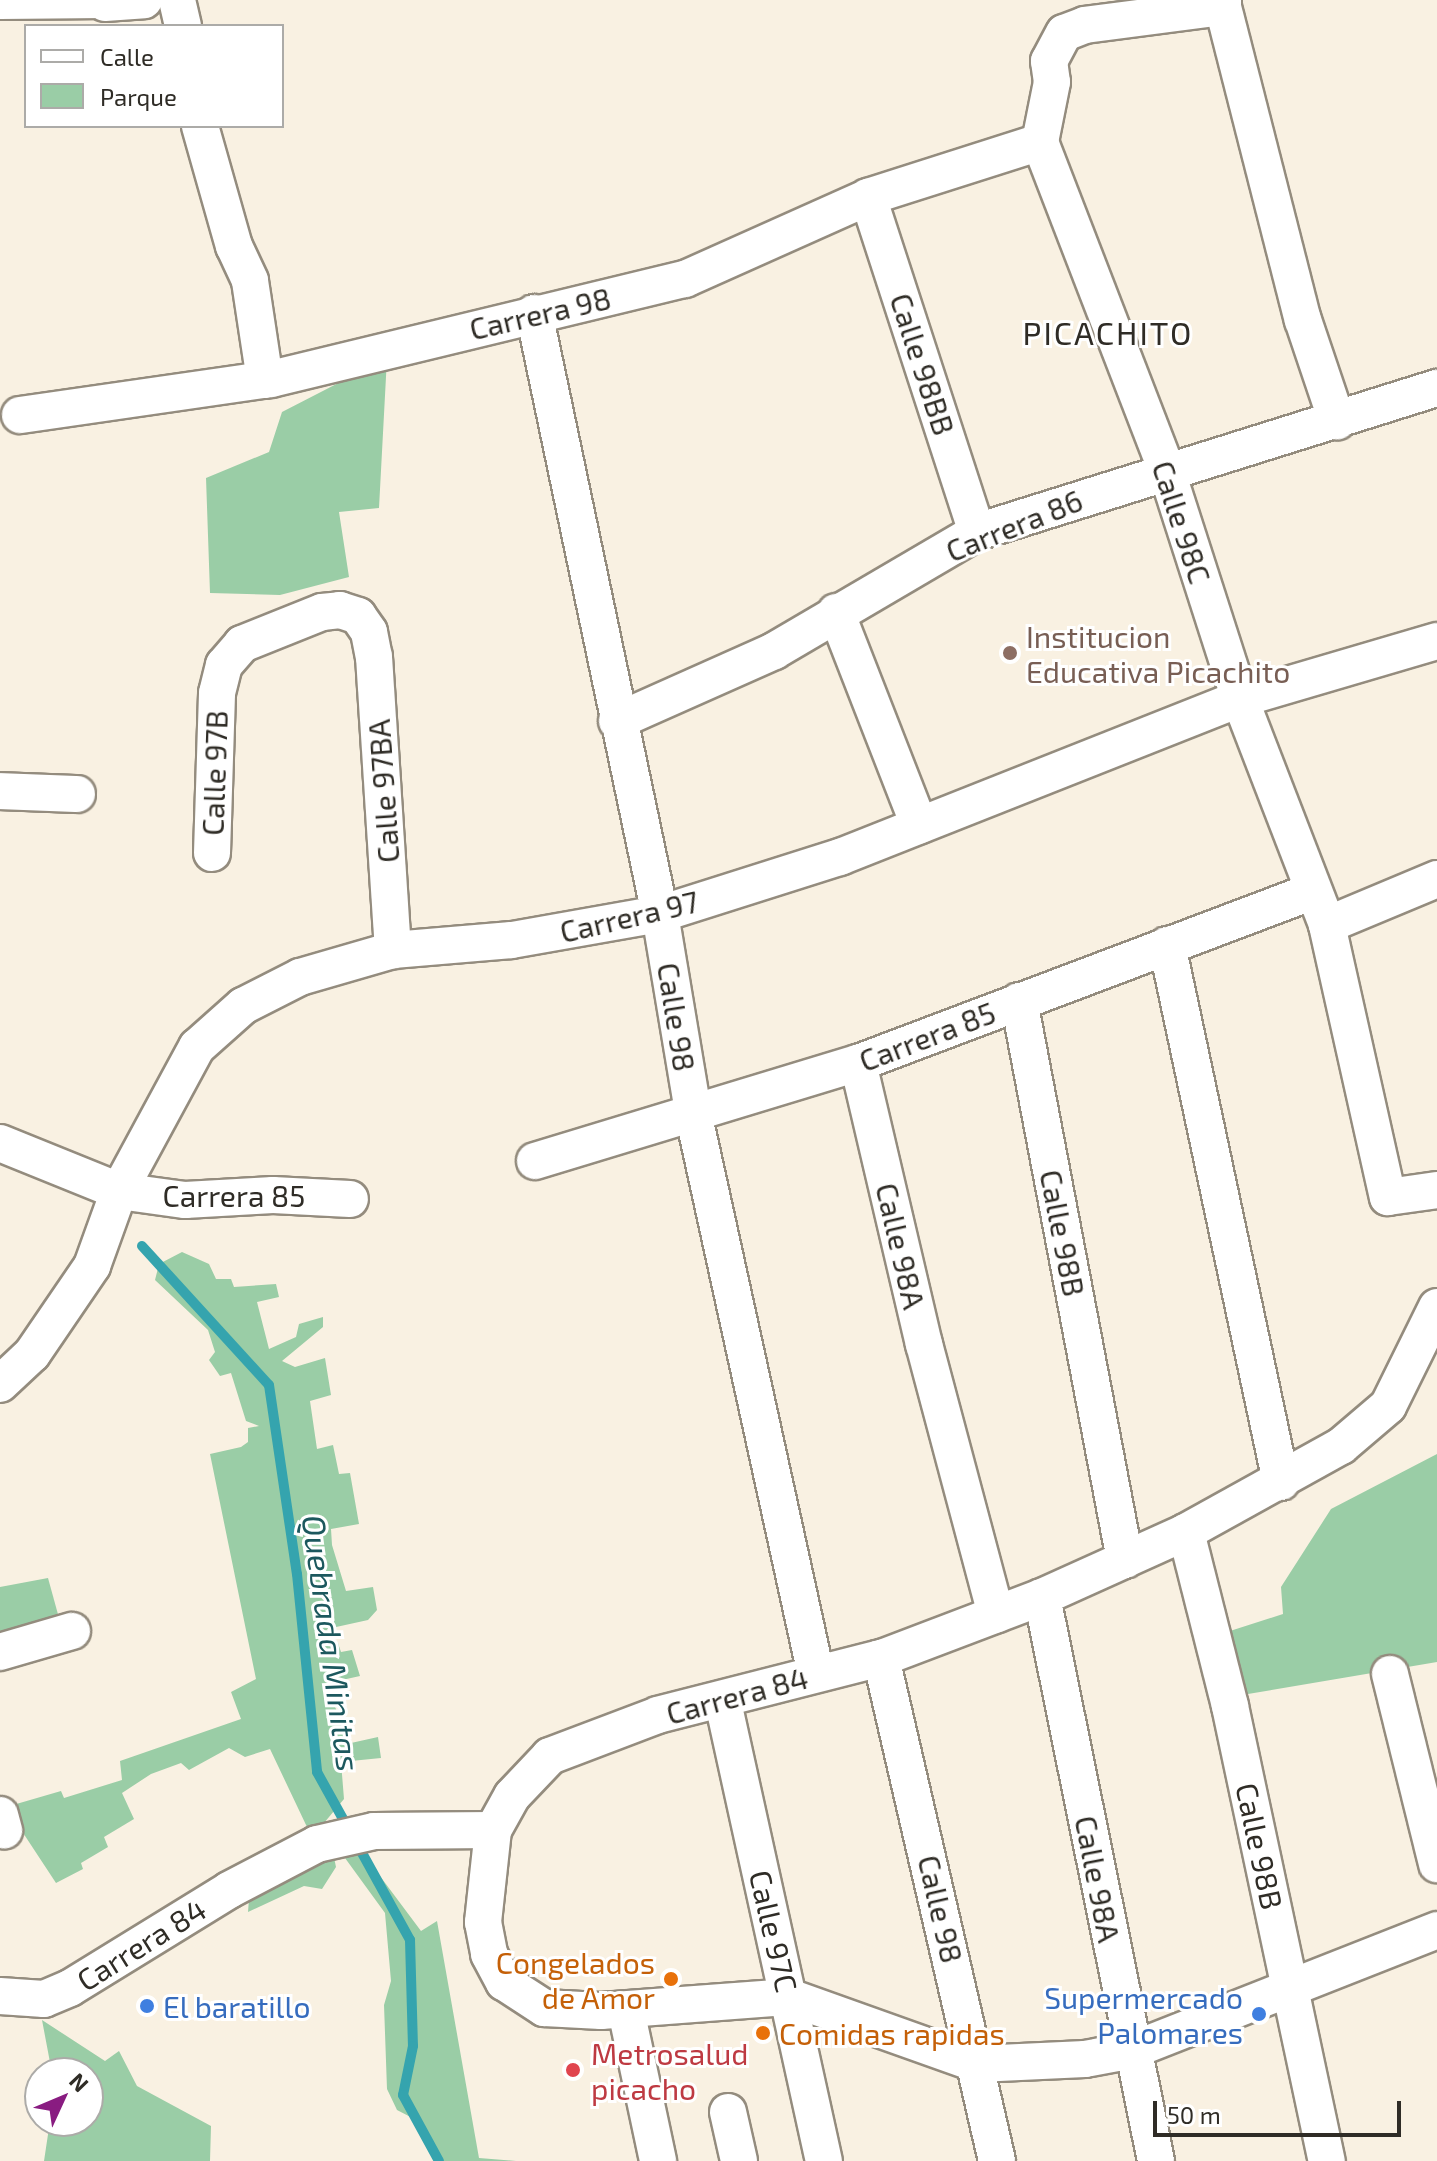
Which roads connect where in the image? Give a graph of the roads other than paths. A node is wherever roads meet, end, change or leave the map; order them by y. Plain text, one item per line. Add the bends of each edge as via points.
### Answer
1 (144, 0) edge
2 (177, 0) edge
3 (0, 1) edge
4 (105, 2) edge
5 (1223, 4) edge
6 (183, 24) edge
7 (201, 128) edge
8 (1040, 142) junction
9 (868, 197) junction
10 (534, 313) junction
11 (265, 380) junction
12 (1437, 388) edge
13 (20, 415) dead end
14 (1337, 421) junction
15 (1166, 469) junction
16 (977, 532) junction
17 (836, 612) junction
18 (369, 632) joint
19 (1437, 641) edge
20 (1240, 699) junction
21 (617, 721) junction
22 (0, 791) edge
23 (77, 794) dead end
24 (919, 825) junction
25 (212, 853) dead end
26 (1437, 879) edge
27 (1313, 891) junction
28 (660, 914) junction
29 (1327, 925) junction
30 (1167, 945) junction
31 (393, 950) junction
32 (1019, 1001) junction
33 (858, 1063) junction
34 (694, 1117) junction
35 (0, 1143) edge
36 (535, 1161) dead end
37 (1437, 1190) edge
38 (119, 1191) junction
39 (350, 1199) dead end
40 (1437, 1307) edge
41 (0, 1384) edge
42 (1281, 1482) junction
43 (1186, 1532) junction
44 (1125, 1560) junction
45 (1042, 1597) junction
46 (996, 1615) junction
47 (72, 1631) dead end
48 (0, 1652) edge
49 (881, 1658) junction
50 (816, 1674) junction
51 (1390, 1674) dead end
52 (723, 1702) junction
53 (493, 1830) junction
54 (1437, 1864) edge
55 (1437, 1930) edge
56 (1290, 1989) junction
57 (0, 1996) edge
58 (789, 1997) junction
59 (626, 2010) junction
60 (1133, 2050) junction
61 (977, 2064) junction
62 (728, 2112) dead end
63 (658, 2161) edge
64 (739, 2161) edge
65 (824, 2161) edge
66 (997, 2161) edge
67 (1156, 2161) edge
68 (1327, 2161) edge

1 - 4 street
2 - 6 street
3 - 4 street
5 - 8 street via 1085,25 1064,33 1049,61 1052,82
5 - 14 street via 1303,320
7 - 11 street via 230,233 250,281
8 - 9 street, Carrera 98
8 - 15 street, Calle 98C
9 - 10 street, Carrera 98 via 685,279
9 - 16 street, Calle 98BB
10 - 11 street, Carrera 98
10 - 21 street, Calle 98
11 - 13 street, Carrera 98
12 - 14 street, Carrera 86
14 - 15 street, Carrera 86
15 - 16 street, Carrera 86
15 - 20 street, Calle 98C
16 - 17 street, Carrera 86
17 - 21 street, Carrera 86 via 774,651
17 - 24 street
18 - 25 street, Calle 97B via 358,616 322,612 242,644 224,665 217,693
18 - 31 street, Calle 97BA
19 - 20 street, Carrera 97
20 - 24 street, Carrera 97
20 - 27 street, Calle 98C
21 - 28 street, Calle 98
22 - 23 street
24 - 28 street, Carrera 97 via 840,857
26 - 29 street
27 - 29 street, Calle 98C
27 - 30 street, Carrera 85
28 - 31 street, Carrera 97 via 512,940
28 - 34 street, Calle 98
29 - 37 street, Calle 98C via 1388,1197
30 - 32 street, Carrera 85
30 - 42 street
31 - 38 street, Carrera 97 via 300,977 220,1024 197,1047
32 - 33 street, Carrera 85
32 - 44 street, Calle 98B
33 - 34 street, Carrera 85
33 - 46 street, Calle 98A via 924,1344
34 - 36 street, Carrera 85
34 - 50 street, Calle 98
35 - 38 street, Carrera 85
38 - 39 street, Carrera 85 via 185,1200 273,1195
38 - 41 street, Carrera 97 via 92,1266 32,1354
40 - 42 street, Carrera 84 via 1388,1406 1341,1446
42 - 43 street, Carrera 84
43 - 44 street, Carrera 84
43 - 56 street, Calle 98B
44 - 45 street, Carrera 84
45 - 46 street, Carrera 84
45 - 60 street, Calle 98A
46 - 49 street, Carrera 84
47 - 48 street
49 - 50 street, Carrera 84
49 - 61 street, Calle 98
50 - 52 street, Carrera 84
51 - 54 street
52 - 53 street, Carrera 84 via 658,1715 550,1756 512,1796
52 - 58 street, Calle 97C
53 - 57 street, Carrera 84 via 358,1834 300,1850 70,1988 44,1999
53 - 59 street via 483,1922 489,1954 504,1982 544,2008
55 - 56 street
56 - 60 street
56 - 68 street, Calle 98B
58 - 59 street
58 - 61 street
58 - 65 street, Calle 97C
59 - 63 street
60 - 61 street via 1085,2059
60 - 67 street, Calle 98A
61 - 66 street, Calle 98
62 - 64 street

